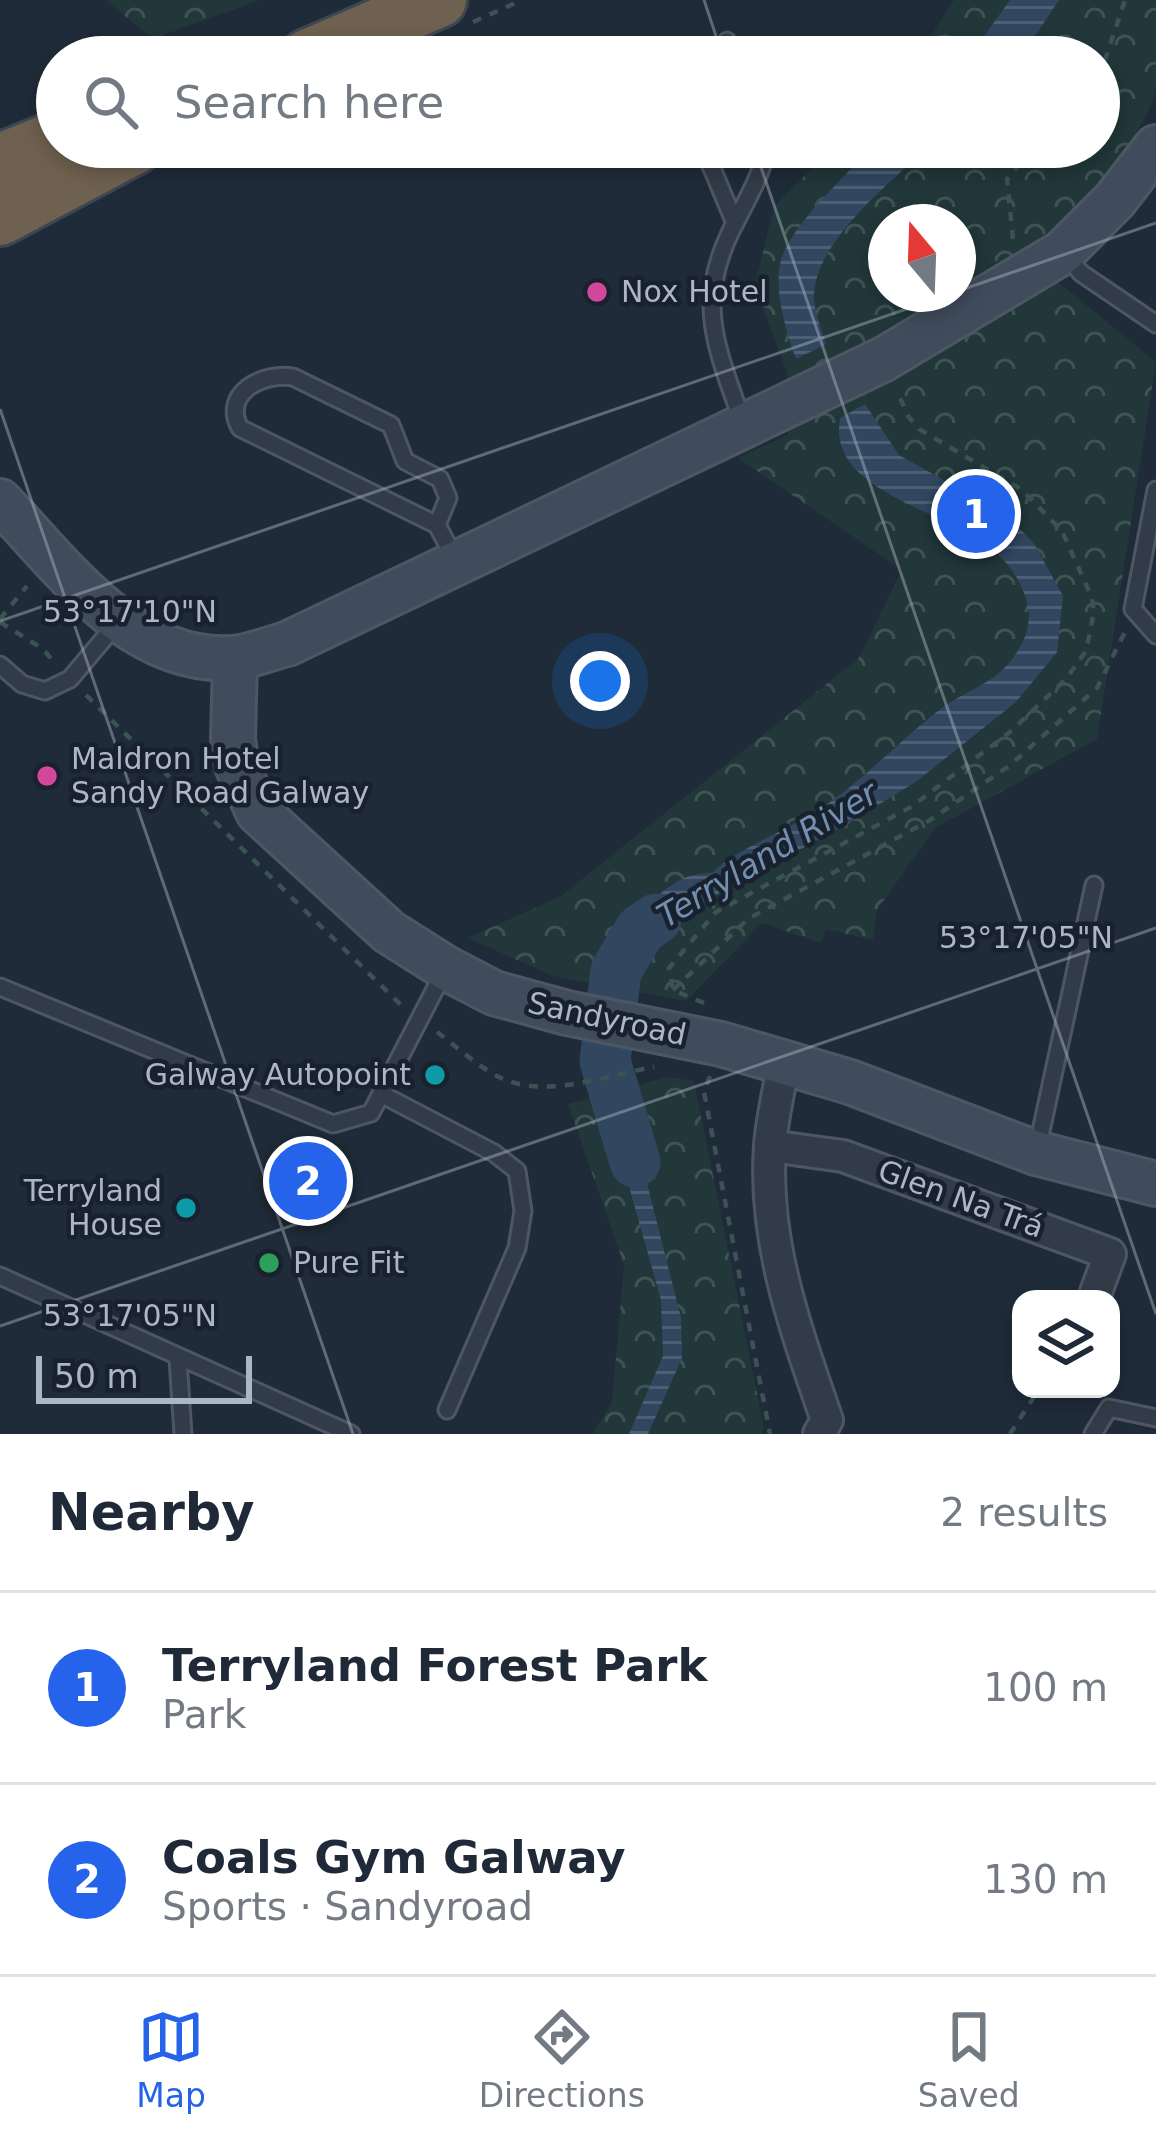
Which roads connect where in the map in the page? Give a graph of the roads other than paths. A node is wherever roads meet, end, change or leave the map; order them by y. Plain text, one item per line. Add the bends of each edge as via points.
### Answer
1 (439, 0) edge
2 (356, 36) edge
3 (36, 146) edge
4 (1156, 148) edge
5 (0, 161) edge
6 (94, 168) edge
7 (713, 168) edge
8 (758, 168) edge
9 (0, 218) edge
10 (735, 223) junction
11 (1064, 252) junction
12 (1156, 324) edge
13 (743, 424) junction
14 (1156, 490) edge
15 (0, 502) edge
16 (447, 543) junction
17 (119, 621) junction
18 (1156, 635) edge
19 (235, 658) junction
20 (0, 665) edge
21 (1094, 885) dead end
22 (446, 968) junction
23 (0, 987) edge
24 (784, 1062) junction
25 (381, 1094) junction
26 (770, 1146) junction
27 (1036, 1153) junction
28 (1156, 1184) edge
29 (0, 1276) edge
30 (1097, 1290) edge
31 (178, 1359) junction
32 (446, 1410) dead end
33 (1156, 1418) edge
34 (183, 1434) edge
35 (352, 1434) edge
36 (819, 1434) edge
37 (1093, 1434) edge

1 - 2 highway
3 - 5 highway
4 - 11 street
6 - 9 highway
7 - 10 lane
8 - 10 lane
10 - 13 lane via 714,267 710,314
11 - 12 lane via 1081,273
11 - 13 street via 884,358
13 - 16 street
14 - 18 lane via 1133,609
15 - 17 street
16 - 16 lane via 240,428 235,403 276,374 391,424 405,460 440,479
16 - 19 street via 287,644
17 - 19 street via 176,651
17 - 20 lane via 70,679 45,692
19 - 22 street, Sandyroad via 237,766 258,812 389,932
21 - 27 lane
22 - 24 street, Sandyroad via 494,993
22 - 25 lane
23 - 25 lane via 333,1124 370,1113
24 - 26 street
24 - 27 street, Sandyroad
25 - 32 lane via 517,1171 517,1248
26 - 30 street, Glen Na Trá via 843,1156 1110,1254
26 - 36 street via 770,1217 785,1301 827,1420
27 - 28 street, Sandyroad
29 - 31 lane
31 - 34 lane
31 - 35 lane
33 - 37 lane via 1109,1408

